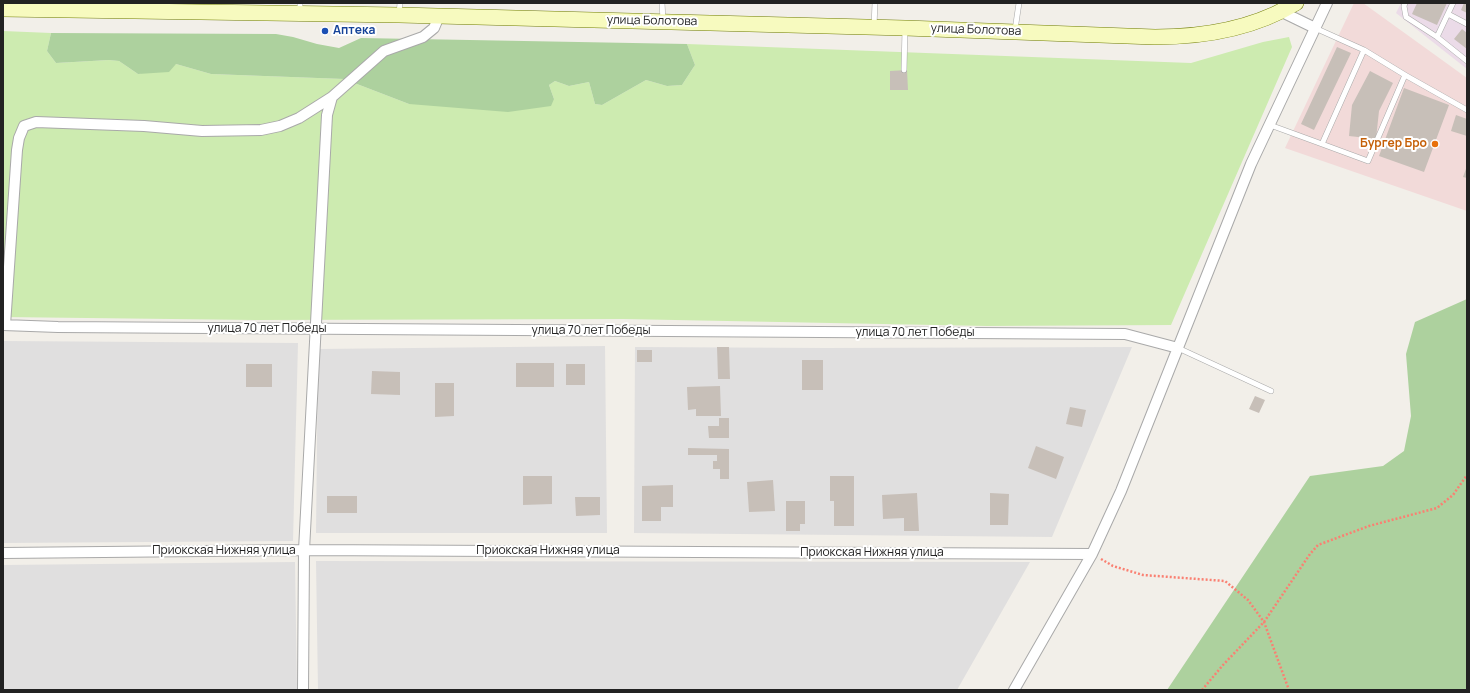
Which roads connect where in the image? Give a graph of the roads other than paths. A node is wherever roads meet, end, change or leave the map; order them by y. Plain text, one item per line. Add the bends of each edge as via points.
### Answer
1 (662, 3) edge
2 (875, 3) edge
3 (1019, 3) edge
4 (1296, 3) edge
5 (1327, 3) edge
6 (1405, 3) edge
7 (1453, 3) edge
8 (300, 8) edge
9 (3, 9) edge
10 (400, 9) edge
11 (1280, 11) junction
12 (1448, 14) junction
13 (439, 16) junction
14 (664, 21) junction
15 (1467, 24) edge
16 (874, 27) junction
17 (905, 28) junction
18 (1315, 28) junction
19 (1015, 31) junction
20 (1437, 37) junction
21 (1364, 50) junction
22 (1467, 61) edge
23 (904, 70) dead end
24 (1405, 75) junction
25 (332, 96) junction
26 (1467, 110) edge
27 (1270, 125) junction
28 (1322, 144) junction
29 (4, 325) edge
30 (316, 329) junction
31 (1178, 348) junction
32 (1271, 391) dead end
33 (304, 550) junction
34 (3, 553) edge
35 (1092, 554) junction
36 (304, 690) edge
37 (1014, 690) edge

1 - 14 lane
2 - 16 lane
3 - 19 lane
4 - 11 main road, улица Болотова
5 - 18 street
6 - 20 lane via 1406,17
7 - 12 lane
8 - 9 main road, улица Болотова
8 - 10 main road, улица Болотова
10 - 13 main road, улица Болотова
11 - 18 street
11 - 19 main road, улица Болотова via 1229,29 1181,37
12 - 15 lane
12 - 20 lane
13 - 14 main road, улица Болотова
13 - 25 street via 434,28 423,37 384,51
14 - 16 main road, улица Болотова
16 - 17 main road, улица Болотова
17 - 19 main road, улица Болотова
17 - 23 lane
18 - 21 lane
18 - 27 street
20 - 22 lane
21 - 24 lane
21 - 28 lane
24 - 26 lane
24 - 28 lane via 1368,161
25 - 29 street via 299,118 261,130 202,131 36,122 24,126 17,150
25 - 30 street via 327,115
27 - 28 lane
27 - 31 street
29 - 30 street, улица 70 лет Победы
30 - 31 street, улица 70 лет Победы via 1125,334
30 - 33 street
31 - 32 lane
31 - 35 street via 1121,491
33 - 34 street, Приокская Нижняя улица
33 - 35 street, Приокская Нижняя улица
33 - 36 street
35 - 37 street

